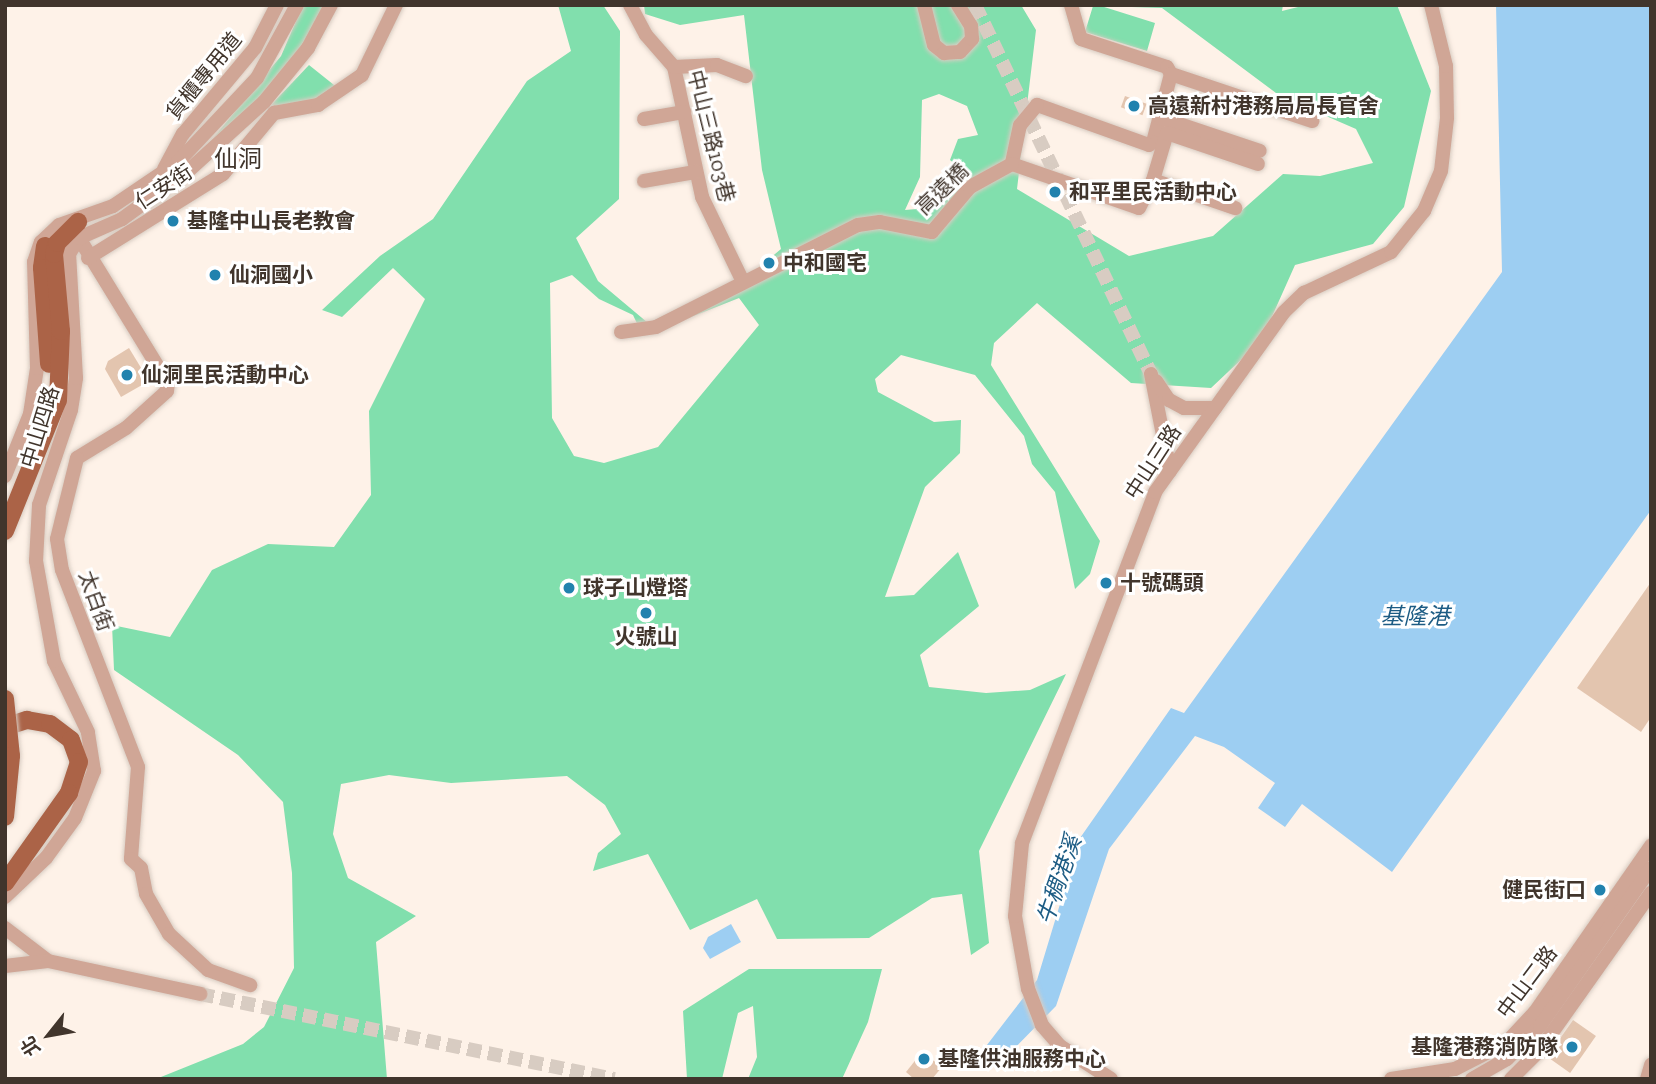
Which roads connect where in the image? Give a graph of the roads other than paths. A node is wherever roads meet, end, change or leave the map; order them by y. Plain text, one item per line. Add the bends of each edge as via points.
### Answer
1 (277, 5) edge
2 (297, 5) edge
3 (331, 5) edge
4 (396, 5) edge
5 (630, 5) edge
6 (924, 5) edge
7 (958, 5) edge
8 (1071, 5) edge
9 (1431, 5) edge
10 (674, 67) junction
11 (1171, 75) junction
12 (746, 76) dead end
13 (684, 111) junction
14 (1161, 118) junction
15 (644, 119) dead end
16 (1312, 121) dead end
17 (1012, 164) junction
18 (695, 172) junction
19 (162, 173) junction
20 (1153, 180) junction
21 (644, 181) dead end
22 (1235, 208) dead end
23 (78, 230) junction
24 (88, 258) junction
25 (743, 282) junction
26 (49, 283) junction
27 (621, 332) dead end
28 (1215, 408) junction
29 (1170, 471) junction
30 (5, 476) edge
31 (5, 507) edge
32 (5, 531) edge
33 (5, 699) edge
34 (5, 727) edge
35 (5, 817) edge
36 (1651, 846) edge
37 (1651, 868) edge
38 (7, 881) edge
39 (1651, 893) edge
40 (5, 897) edge
41 (5, 928) edge
42 (48, 961) junction
43 (5, 966) edge
44 (250, 985) dead end
45 (200, 994) tunnel mouth
46 (1651, 1065) edge
47 (1111, 1079) edge
48 (1391, 1079) edge
49 (1472, 1079) edge
50 (1511, 1079) edge
51 (1647, 1079) edge

1 - 19 street, 貨櫃專用道 via 255,48 183,134
2 - 19 street via 257,78
3 - 23 street via 309,48 264,102 163,191 122,219
4 - 24 street, 仁安街 via 362,75 318,105 274,113 223,174
5 - 10 street, 中山三路103巷 via 646,36
6 - 7 street via 934,45 944,53 960,52 972,39 971,26
8 - 11 street via 1081,39 1167,67
9 - 28 street, 中山三路 via 1446,66 1447,118 1441,171 1424,211 1391,252 1304,293
10 - 12 street via 717,65
10 - 13 street, 中山三路103巷
11 - 14 street
11 - 16 street
13 - 15 street
13 - 18 street, 中山三路103巷
14 - 17 street via 1149,145 1037,105 1020,125
14 - 20 street via 1259,157 1167,133
17 - 20 street via 1139,208
17 - 25 street, 高遠橋 via 970,187 932,232 917,233 880,222 858,225
18 - 21 street
18 - 25 street, 中山三路103巷 via 715,229
19 - 23 street
20 - 22 street
23 - 24 street, 太白街
23 - 26 main road via 47,243
23 - 30 street via 54,229 35,257 37,368 30,414
23 - 40 street, 中山四路 via 68,263 77,334 75,389 44,485 35,542 54,661 88,732 94,771 75,818 46,858
24 - 44 street, 太白街 via 168,383 167,391 126,428 77,458 57,539 62,570 138,767 131,859 141,868 146,894 169,934 208,970
25 - 27 street via 656,327
26 - 31 main road via 46,398
26 - 32 main road via 62,355 58,400
28 - 29 street, 中山三路
28 - 29 street via 1189,409 1169,400 1151,374
29 - 47 street, 中山三路 via 1139,521 1022,843 1015,916 1028,989 1042,1025 1078,1061
33 - 35 main road, bridge via 11,756
34 - 38 main road via 27,720 50,724 71,740 79,762 69,793
36 - 48 street, 中山二路 via 1535,1012 1506,1043 1455,1069
37 - 49 street, 中山二路 via 1540,1026 1507,1059
39 - 50 street via 1539,1051
41 - 42 street
42 - 43 street
42 - 45 street
46 - 51 street

